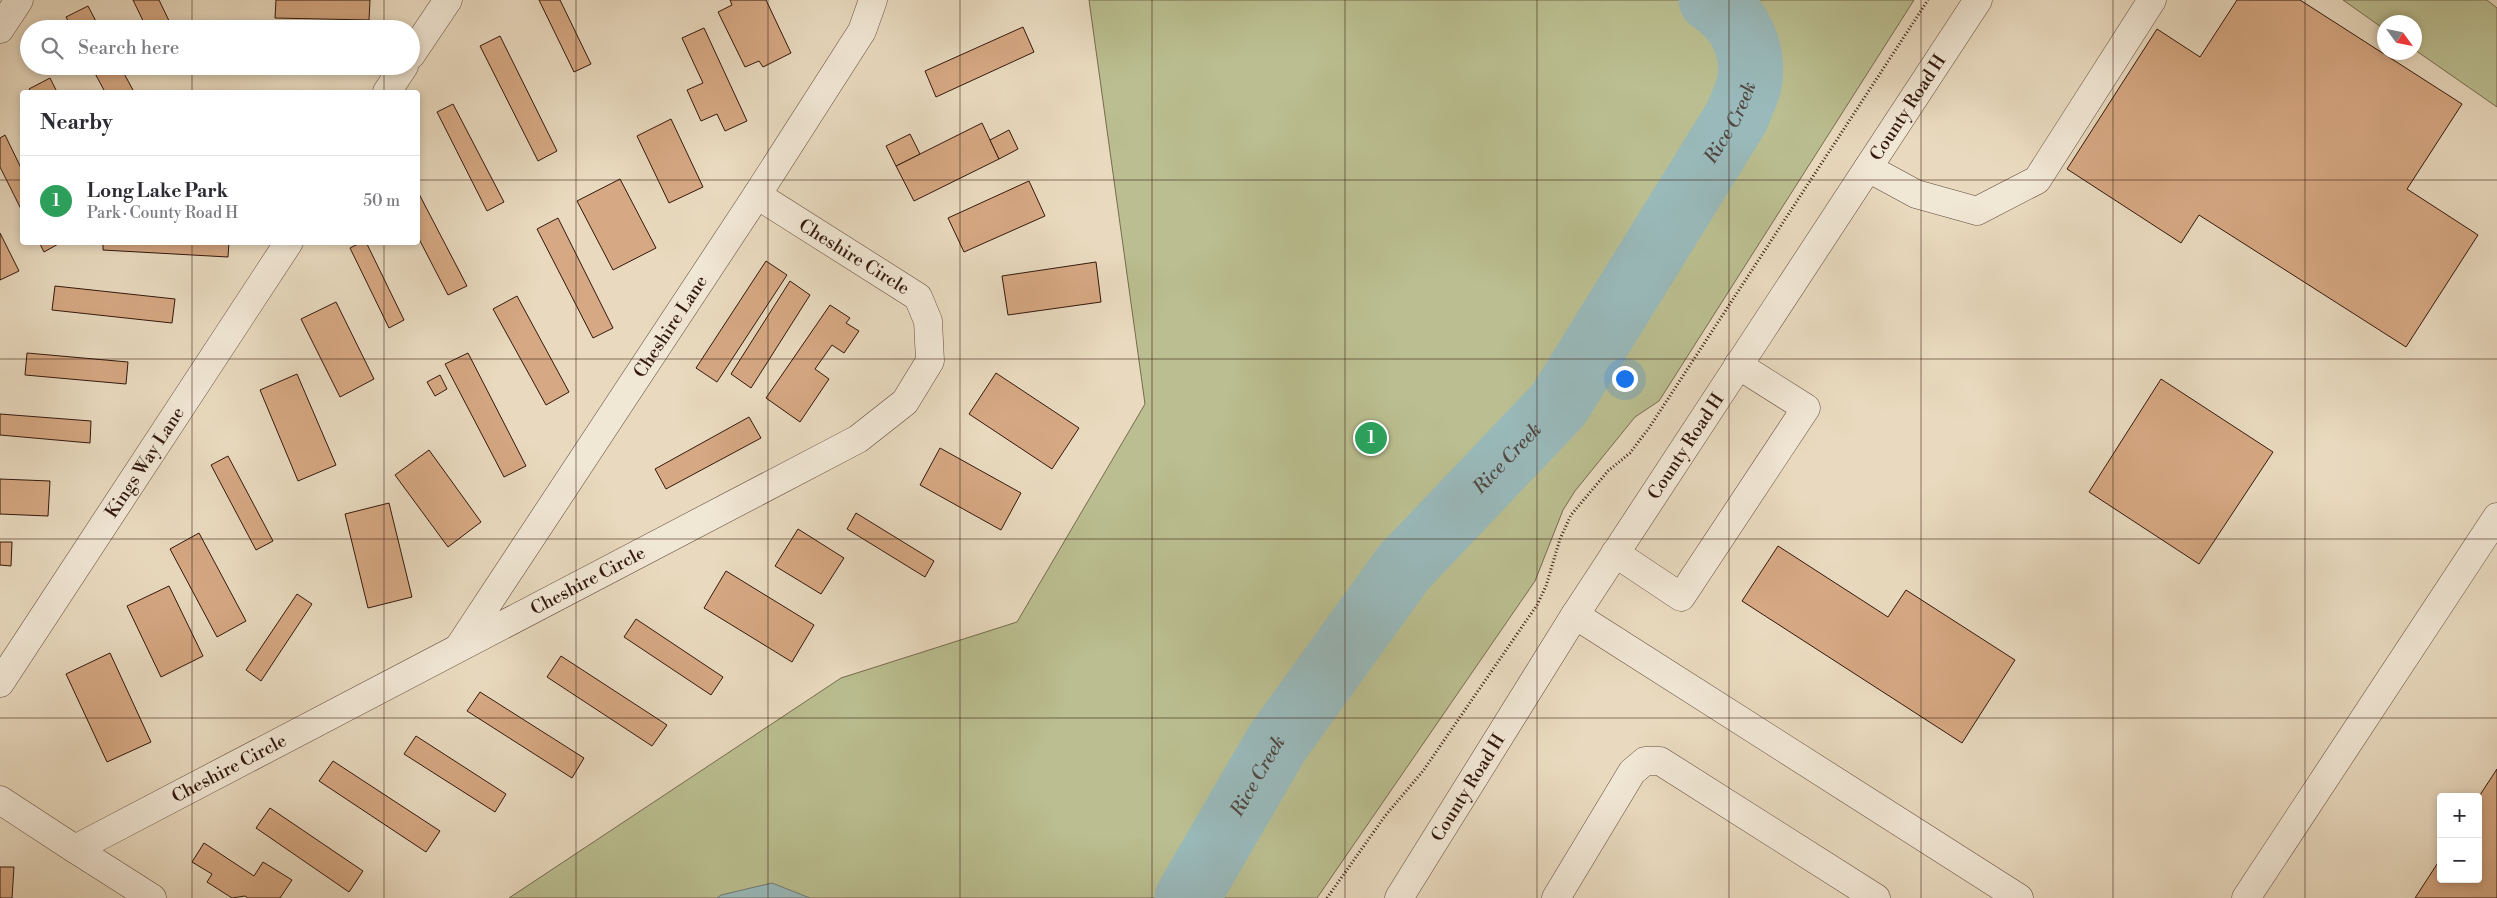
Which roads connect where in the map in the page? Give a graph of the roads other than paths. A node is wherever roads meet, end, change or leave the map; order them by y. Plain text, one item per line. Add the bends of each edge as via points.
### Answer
1 (19, 0) edge
2 (448, 0) edge
3 (873, 0) edge
4 (1978, 0) edge
5 (2152, 0) edge
6 (0, 28) edge
7 (420, 42) edge
8 (398, 75) edge
9 (388, 90) edge
10 (1868, 168) junction
11 (757, 196) junction
12 (286, 245) edge
13 (1738, 365) junction
14 (2497, 517) edge
15 (1615, 553) junction
16 (1575, 615) junction
17 (458, 648) junction
18 (0, 682) edge
19 (0, 800) edge
20 (75, 849) junction
21 (152, 898) edge
22 (1399, 898) edge
23 (1556, 898) edge
24 (1876, 898) edge
25 (2019, 898) edge
26 (2246, 898) edge

1 - 6 street
2 - 7 street
3 - 11 street, Cheshire Lane via 862,31
4 - 10 street, County Road H
5 - 10 street via 2037,180 1976,211 1916,194
8 - 9 street
10 - 13 street, County Road H
11 - 17 street, Cheshire Lane
11 - 17 street, Cheshire Circle via 918,297 928,320 930,361 905,402 858,439
12 - 18 street, Kings Way Lane
13 - 15 street, County Road H
13 - 15 street via 1806,408 1681,597
14 - 26 street
15 - 16 street, County Road H
16 - 22 street, County Road H
16 - 25 street
17 - 20 street, Cheshire Circle
19 - 20 street
20 - 21 street
23 - 24 street via 1632,772 1645,760 1660,761

